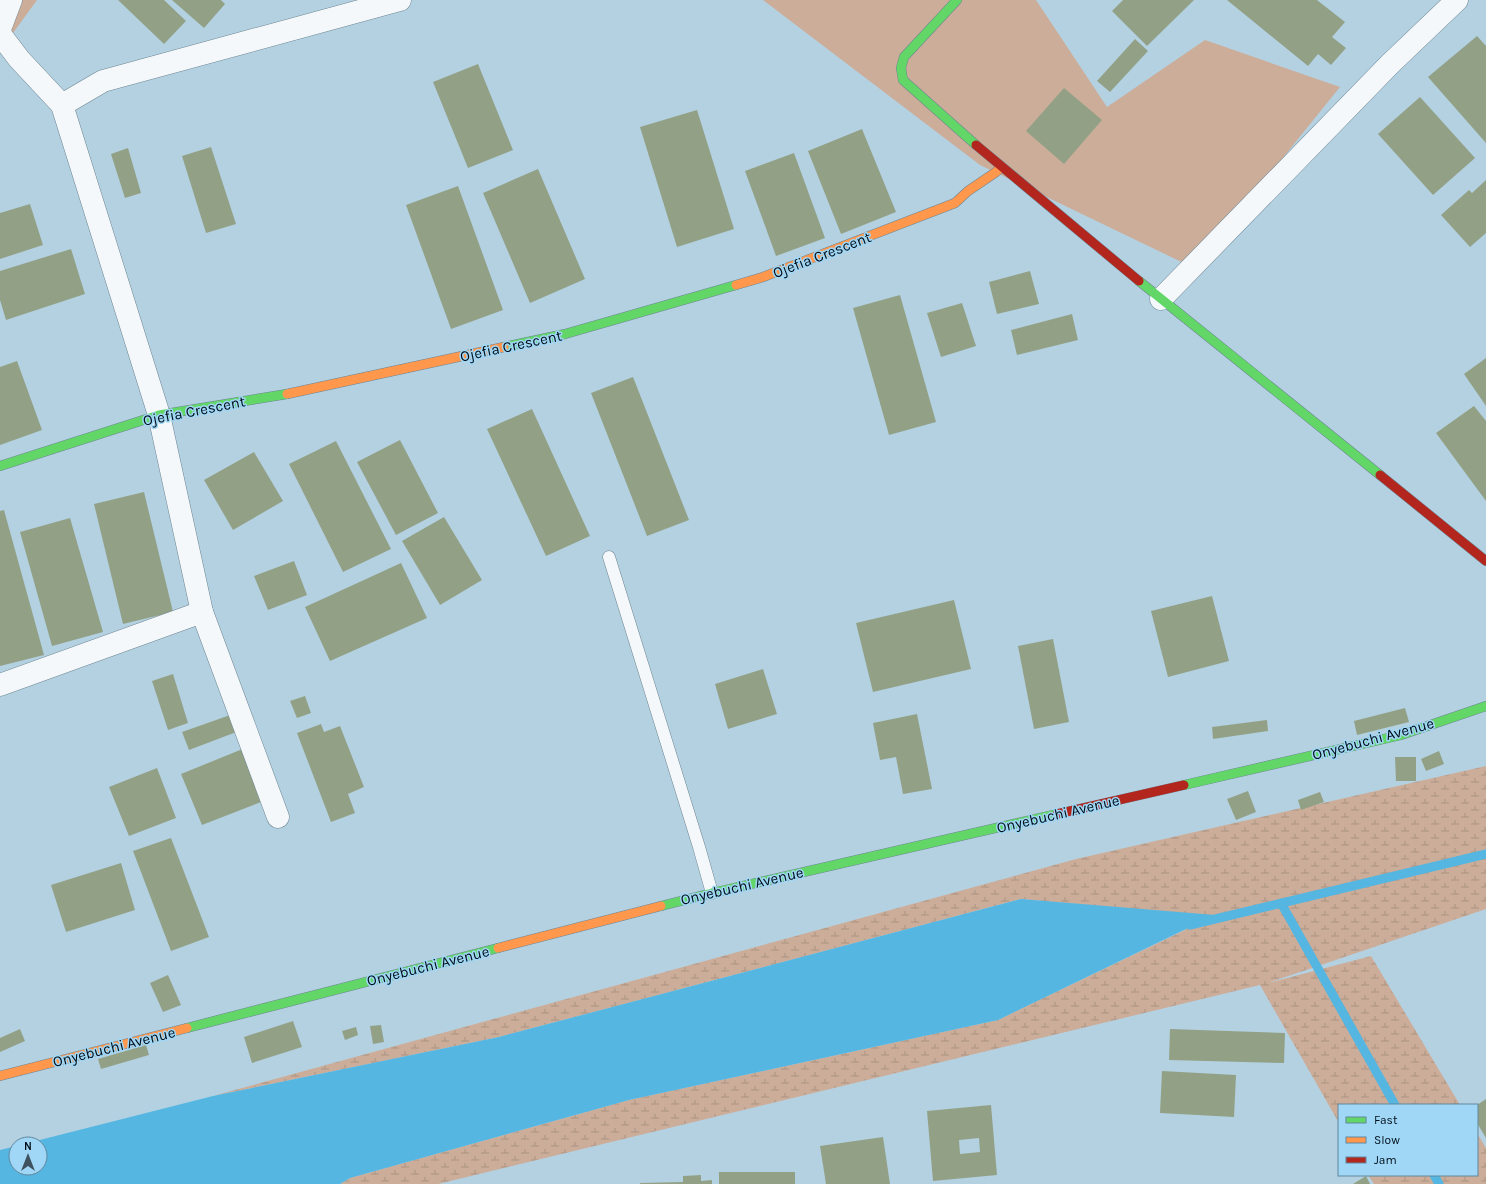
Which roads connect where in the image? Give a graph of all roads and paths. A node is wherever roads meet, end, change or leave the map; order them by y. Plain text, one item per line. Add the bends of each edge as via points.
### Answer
1 (11, 0) edge
2 (400, 0) edge
3 (957, 0) edge
4 (1457, 0) edge
5 (0, 29) edge
6 (0, 34) edge
7 (62, 105) junction
8 (999, 169) junction
9 (1161, 299) junction
10 (160, 415) junction
11 (0, 466) edge
12 (609, 557) dead end
13 (1486, 561) edge
14 (202, 612) junction
15 (0, 685) edge
16 (1486, 706) edge
17 (278, 817) dead end
18 (712, 893) junction
19 (0, 1076) edge

1 - 5 street
2 - 7 street via 102,81
3 - 8 street via 904,57 901,68 903,80
4 - 9 street via 1390,64
6 - 7 street via 19,59
7 - 10 street
8 - 9 street
8 - 10 street, Ojefia Crescent via 955,203 764,277 565,334 304,391
9 - 13 street
10 - 11 street, Ojefia Crescent
10 - 14 street
12 - 18 lane
14 - 15 street
14 - 17 street
16 - 18 street, Onyebuchi Avenue via 1401,735
18 - 19 street, Onyebuchi Avenue

